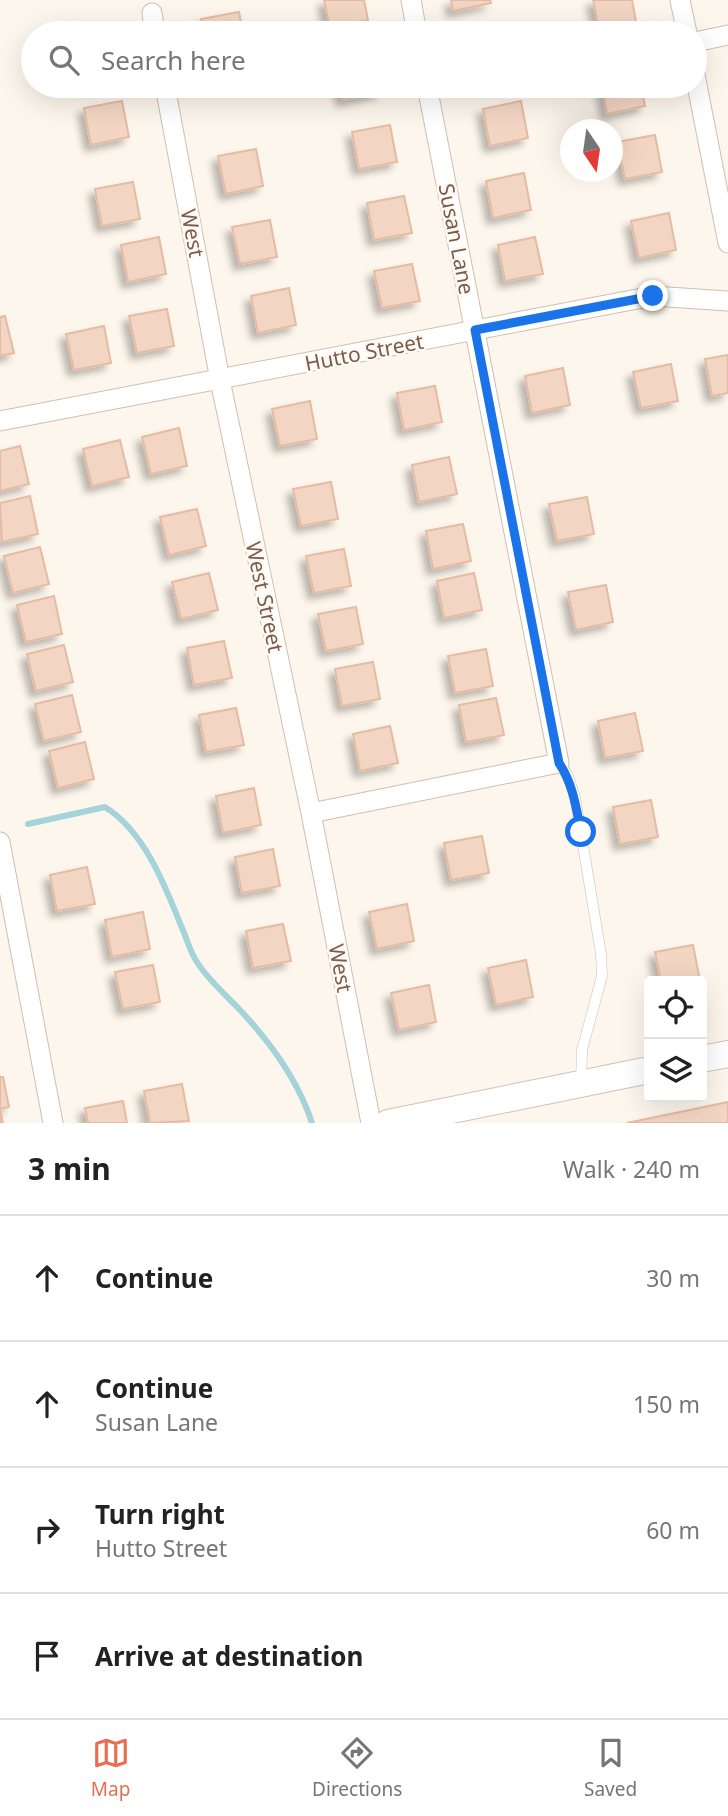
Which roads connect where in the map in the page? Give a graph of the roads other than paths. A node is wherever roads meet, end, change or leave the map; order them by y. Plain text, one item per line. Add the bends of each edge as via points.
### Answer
1 (411, 0) edge
2 (680, 0) edge
3 (152, 13) dead end
4 (153, 21) edge
5 (415, 21) edge
6 (684, 21) edge
7 (728, 35) edge
8 (707, 39) edge
9 (167, 98) edge
10 (429, 98) edge
11 (700, 98) edge
12 (728, 243) edge
13 (728, 301) edge
14 (475, 330) junction
15 (220, 380) junction
16 (0, 421) edge
17 (559, 763) junction
18 (311, 813) junction
19 (0, 842) edge
20 (728, 1054) edge
21 (707, 1058) edge
22 (644, 1071) edge
23 (581, 1084) junction
24 (53, 1123) edge
25 (371, 1123) edge
26 (387, 1123) edge

1 - 5 street
2 - 6 street
3 - 4 street
7 - 8 street
9 - 15 street, West
10 - 14 street, Susan Lane
11 - 12 street
13 - 14 street, Hutto Street via 653,296
14 - 15 street, Hutto Street
14 - 17 street, Susan Lane
15 - 16 street, Hutto Street
15 - 18 street, West Street
17 - 18 street
17 - 23 lane via 575,797 601,954 602,976 582,1050
18 - 25 street, West
19 - 24 street
20 - 21 street
22 - 23 street
23 - 26 street

